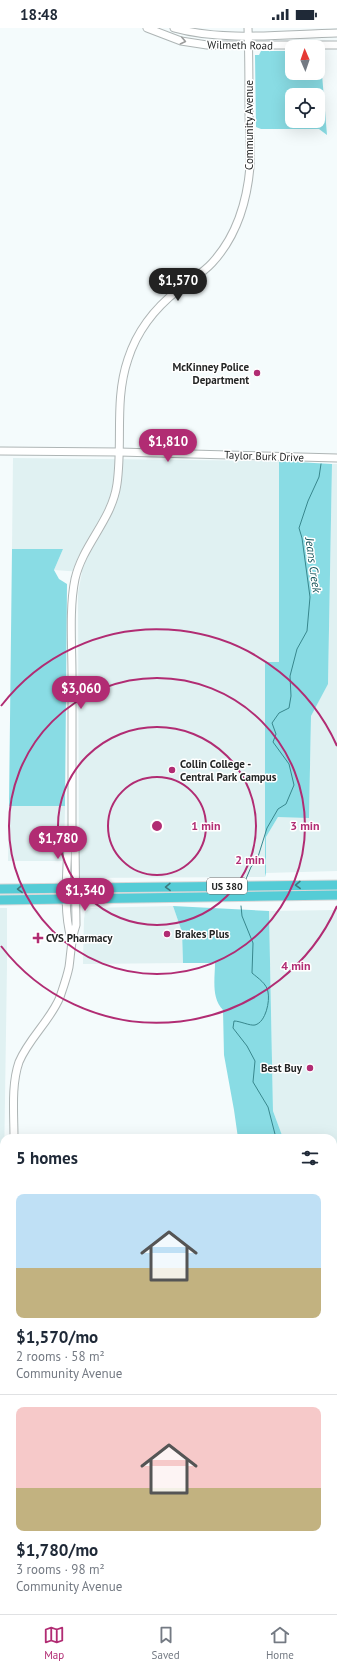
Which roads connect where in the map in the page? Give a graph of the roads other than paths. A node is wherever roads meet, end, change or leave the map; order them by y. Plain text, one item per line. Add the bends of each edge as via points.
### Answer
1 (147, 28) edge
2 (174, 28) edge
3 (248, 32) edge
4 (337, 32) edge
5 (337, 45) edge
6 (249, 46) junction
7 (0, 451) edge
8 (119, 452) junction
9 (337, 458) edge
10 (337, 885) edge
11 (0, 889) edge
12 (71, 893) junction
13 (337, 895) edge
14 (0, 900) edge
15 (14, 1134) edge

1 -> 6 street, Wilmeth Road via 189,43
2 - 3 street, Wilmeth Road via 209,35
3 - 4 street, Wilmeth Road
3 - 6 street, Community Avenue
5 - 6 street, Wilmeth Road
6 - 8 street, Community Avenue via 250,166 244,201 235,229 223,250 211,264 174,293 137,335 121,385
7 - 8 street, Taylor Burk Drive
8 - 9 street, Taylor Burk Drive
8 - 12 street, Community Avenue via 117,485 112,504 82,559 75,579 73,597 72,840 68,844
10 -> 12 highway, US 380
12 -> 11 highway, US 380
12 - 13 highway, US 380
12 - 14 highway, US 380
12 - 15 street, Community Avenue via 76,925 71,938 68,969 59,998 19,1062 15,1085

